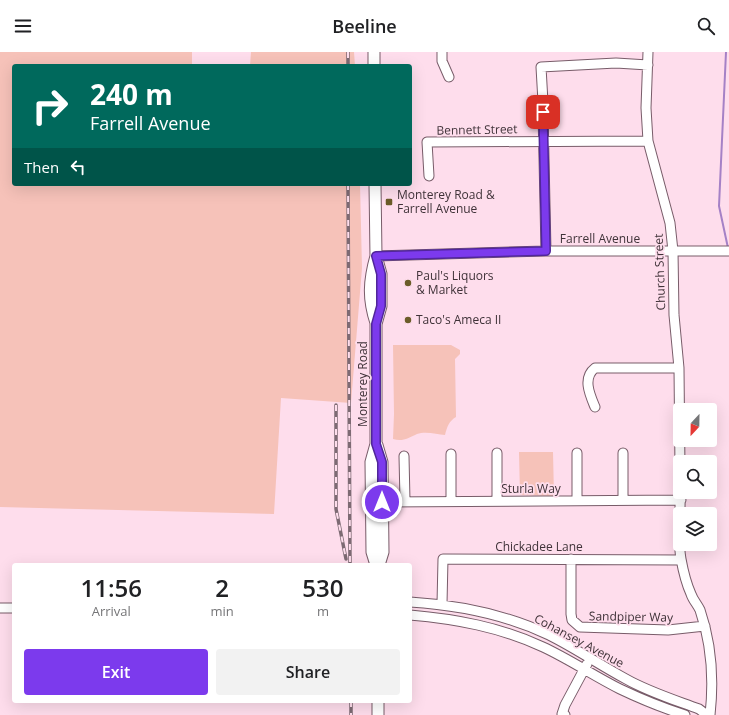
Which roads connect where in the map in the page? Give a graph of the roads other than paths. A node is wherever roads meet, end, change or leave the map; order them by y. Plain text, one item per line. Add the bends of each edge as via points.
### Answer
1 (374, 52) edge
2 (442, 52) edge
3 (648, 52) edge
4 (374, 64) edge
5 (648, 65) junction
6 (449, 77) dead end
7 (543, 102) dead end
8 (543, 112) dead end
9 (544, 141) junction
10 (648, 141) junction
11 (429, 176) dead end
12 (375, 186) edge
13 (546, 251) junction
14 (673, 251) junction
15 (729, 251) edge
16 (376, 256) junction
17 (679, 368) junction
18 (596, 407) dead end
19 (376, 444) junction
20 (497, 453) dead end
21 (623, 453) dead end
22 (451, 454) dead end
23 (577, 454) dead end
24 (680, 455) edge
25 (404, 456) dead end
26 (673, 497) edge
27 (681, 499) edge
28 (577, 500) junction
29 (623, 500) junction
30 (451, 501) junction
31 (497, 501) junction
32 (382, 502) junction
33 (405, 502) junction
34 (571, 560) junction
35 (681, 560) junction
36 (376, 563) edge
37 (378, 563) edge
38 (412, 602) edge
39 (442, 604) junction
40 (0, 608) edge
41 (12, 608) edge
42 (412, 616) edge
43 (705, 626) junction
44 (590, 658) junction
45 (584, 670) junction
46 (378, 703) edge
47 (378, 715) edge
48 (565, 715) edge
49 (685, 715) edge
50 (708, 715) edge

1 - 4 main road
2 - 6 street via 442,61
3 - 5 street, Church Street
5 - 7 street via 616,63 541,67
5 - 10 street, Church Street
8 - 9 street
9 - 10 street, Bennett Street
9 - 11 street, Bennett Street via 427,142
9 - 13 street
10 - 14 street, Church Street via 670,223
12 - 16 main road, Monterey Road
13 - 14 street, Farrell Avenue
13 - 16 street, Farrell Avenue
14 - 15 street, Farrell Avenue
14 - 17 street, Church Street via 674,315
16 - 19 main road, Monterey Road via 371,275 370,305 376,324
17 - 18 street via 595,368 588,377 588,390
17 - 24 street, Church Street
19 - 32 main road, Monterey Road via 382,462
19 - 36 main road, Monterey Road via 371,462 372,552
20 - 31 street
21 - 29 street
22 - 30 street
23 - 28 street
25 - 33 street
26 - 29 street, Sturla Way
27 - 35 street
28 - 29 street, Sturla Way
28 - 31 street, Sturla Way
30 - 31 street, Sturla Way
30 - 33 street, Sturla Way
32 - 33 street, Sturla Way
32 - 37 main road, Monterey Road via 382,552
34 - 35 street, Chickadee Lane
34 - 39 street, Chickadee Lane via 442,559
34 - 43 street, Sandpiper Way via 571,614 572,620 580,627 668,630
35 - 43 street via 691,594
38 - 39 street, Cohansey Avenue
39 - 44 street, Cohansey Avenue via 478,610 514,621 548,635
40 - 41 street
42 - 45 street, Cohansey Avenue via 476,623 510,633 543,647
43 - 50 street via 713,681
44 - 45 street
44 - 50 street, Cohansey Avenue via 626,680
45 - 48 street via 565,705 562,714
45 - 49 street, Cohansey Avenue via 620,689
46 - 47 main road

